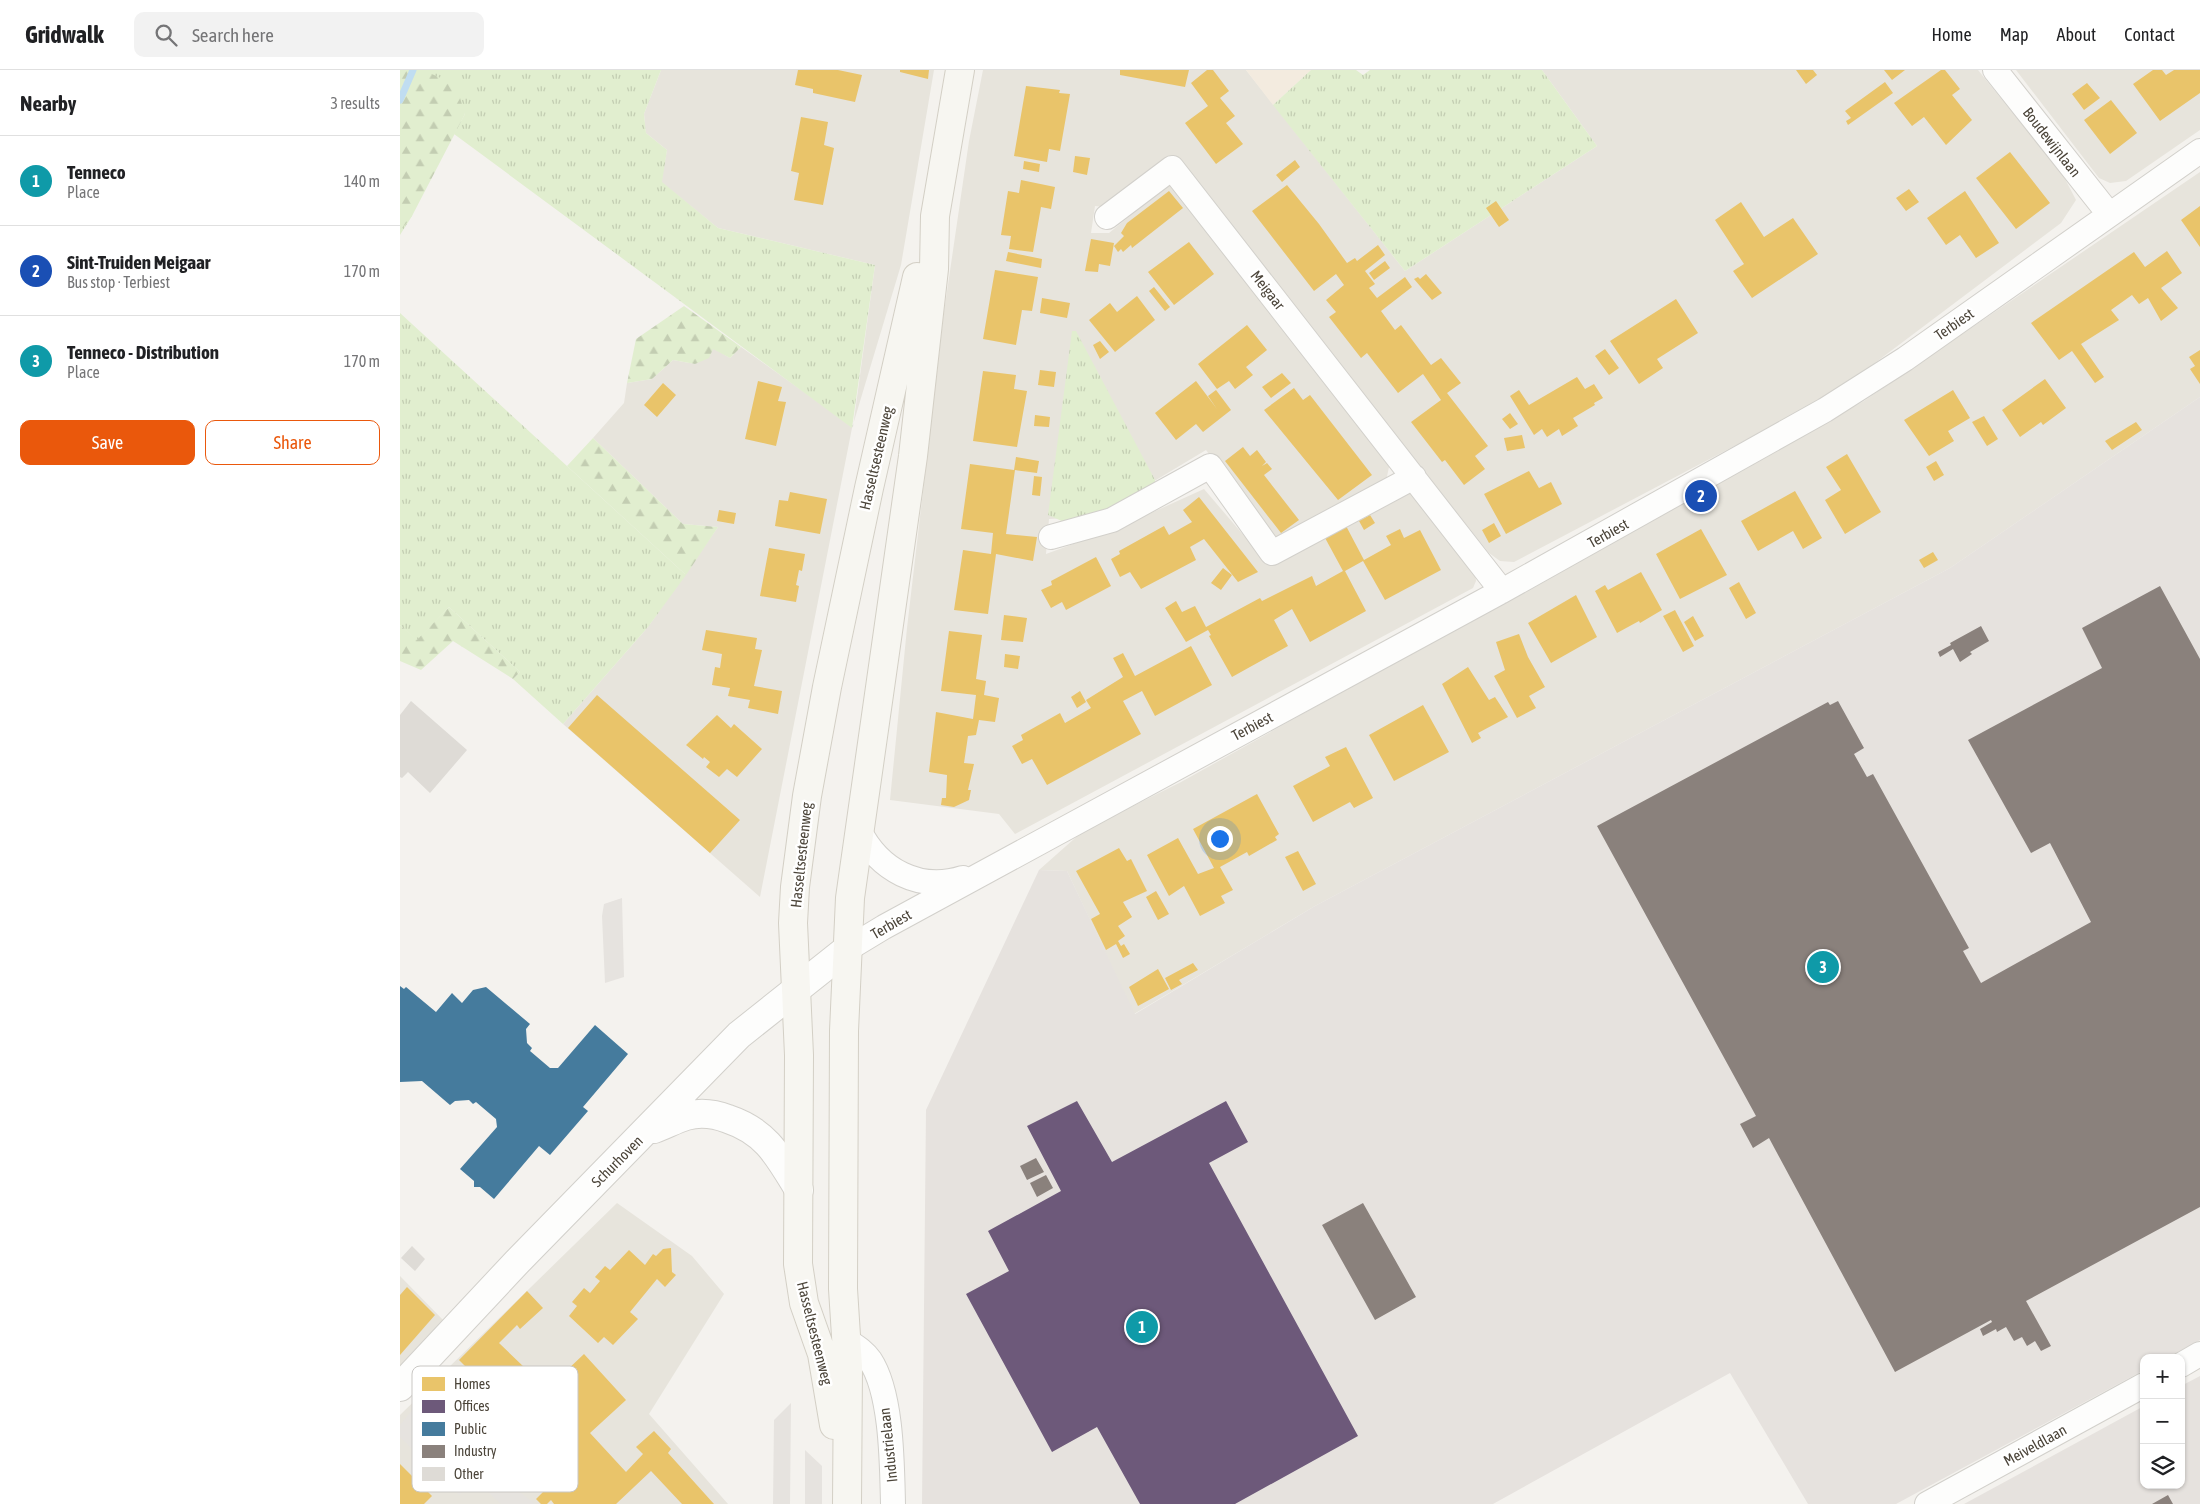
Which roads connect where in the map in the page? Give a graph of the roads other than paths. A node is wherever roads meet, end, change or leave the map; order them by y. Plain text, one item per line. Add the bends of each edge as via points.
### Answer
1 (960, 70) edge
2 (1994, 70) edge
3 (2200, 151) edge
4 (2109, 214) junction
5 (935, 216) junction
6 (1107, 217) dead end
7 (1414, 477) junction
8 (1051, 537) dead end
9 (1502, 591) junction
10 (859, 830) junction
11 (988, 870) junction
12 (846, 950) junction
13 (796, 988) junction
14 (646, 1132) junction
15 (799, 1190) junction
16 (846, 1340) junction
17 (2200, 1354) edge
18 (2185, 1363) edge
19 (420, 1366) edge
20 (412, 1374) edge
21 (400, 1387) edge
22 (2140, 1387) edge
23 (1952, 1498) edge
24 (834, 1504) edge
25 (847, 1504) edge
26 (893, 1504) edge
27 (1927, 1504) edge

1 - 5 main road, Hasseltsesteenweg
2 - 4 street, Boudewijnlaan
3 - 4 street, Terbiest
4 - 9 street, Terbiest via 1867,385 1720,471
5 - 10 main road, Hasseltsesteenweg via 934,269 913,456
5 - 13 main road, Hasseltsesteenweg via 919,266 868,488 807,796 795,887
6 - 7 street, Meigaar via 1172,168
7 - 8 street via 1272,553 1210,466 1112,520
7 - 9 street, Meigaar
9 - 11 street, Terbiest
10 - 11 street, Terbiest via 889,869 905,877 941,883
10 - 12 main road, Hasseltsesteenweg
11 - 12 street, Terbiest
12 - 13 street, Schurhoven
12 - 16 main road, Hasseltsesteenweg via 843,1289
13 - 14 street, Schurhoven via 739,1035
13 - 15 main road, Hasseltsesteenweg
14 - 15 street via 702,1113 734,1121 755,1131 768,1143
14 - 19 street, Schurhoven
15 - 24 main road, Hasseltsesteenweg via 798,1256 803,1293 822,1354 834,1416
16 - 25 main road, Hasseltsesteenweg
16 - 26 street, Industrielaan via 863,1351 875,1370 887,1412
17 - 18 street
20 - 21 street, Schurhoven
22 - 23 street, Meiveldlaan
23 - 27 street, Meiveldlaan

